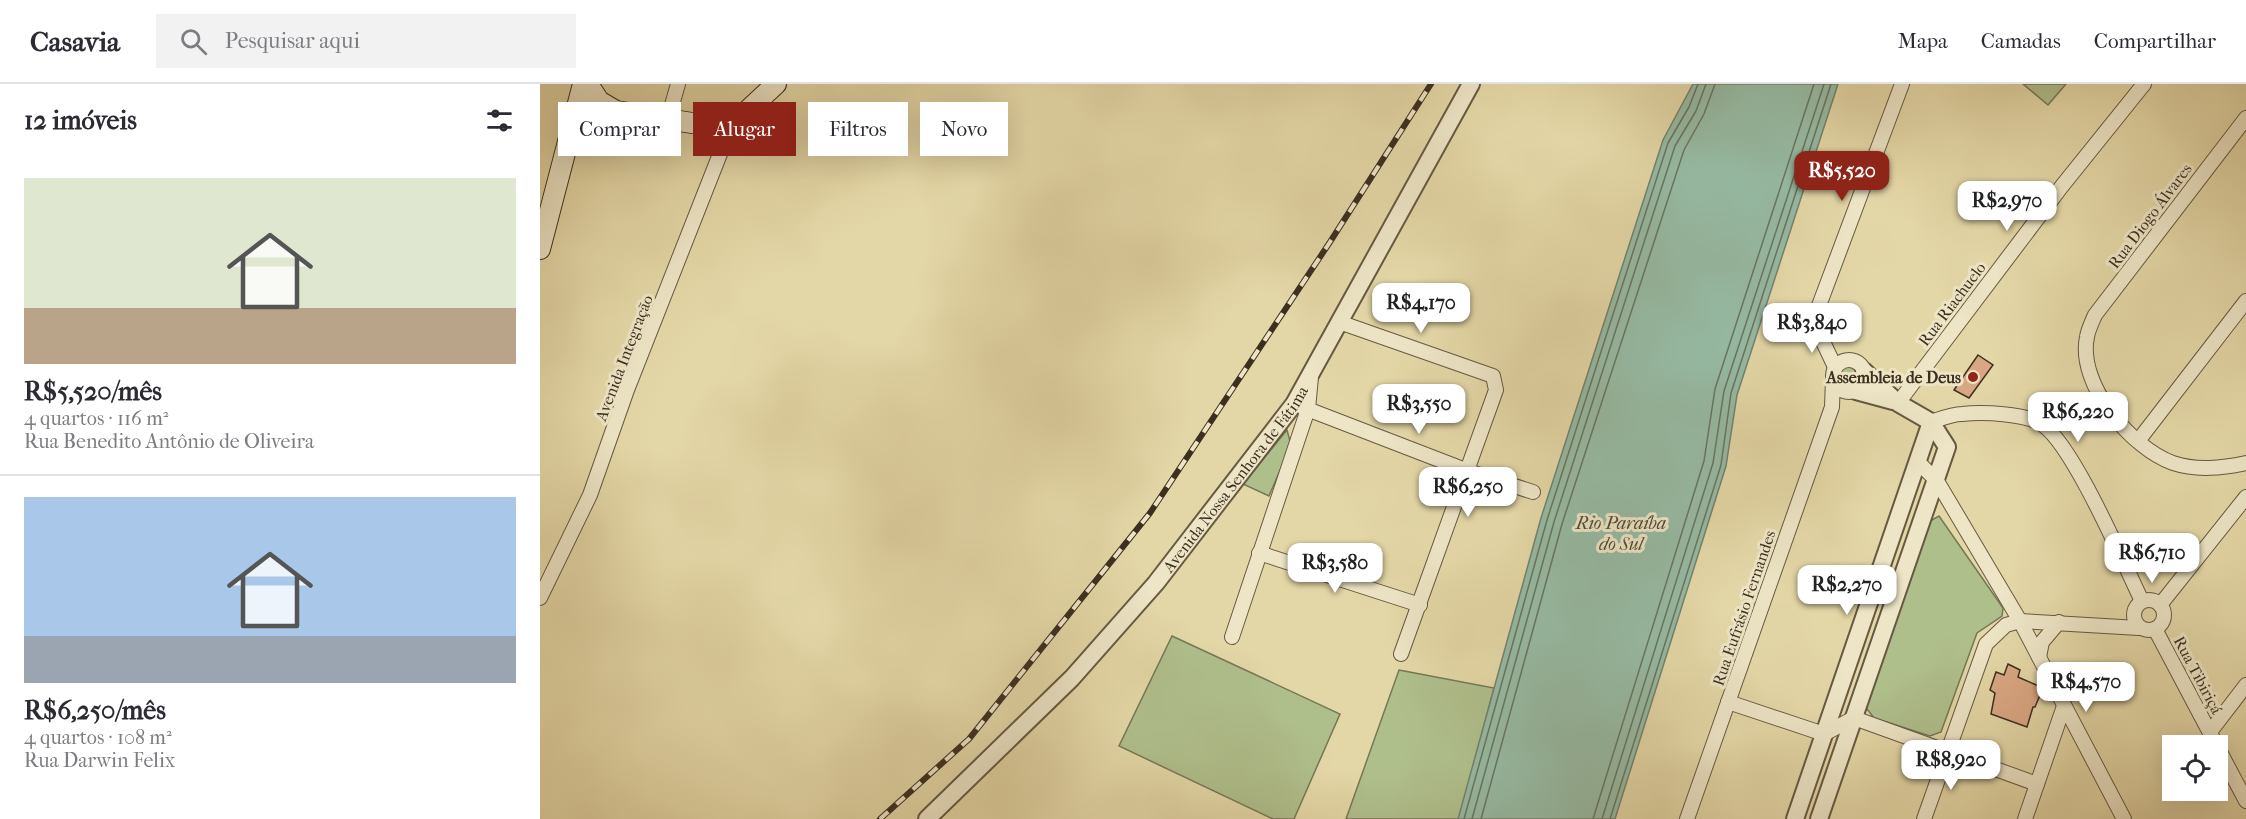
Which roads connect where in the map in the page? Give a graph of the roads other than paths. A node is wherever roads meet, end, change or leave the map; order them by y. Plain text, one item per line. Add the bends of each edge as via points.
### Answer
1 (586, 84) edge
2 (678, 84) edge
3 (776, 84) edge
4 (1471, 84) edge
5 (1902, 84) edge
6 (2144, 84) edge
7 (601, 102) edge
8 (673, 102) edge
9 (757, 102) edge
10 (2246, 118) edge
11 (565, 156) edge
12 (719, 156) edge
13 (563, 159) junction
14 (540, 249) edge
15 (2246, 301) edge
16 (1339, 322) junction
17 (1816, 327) junction
18 (1850, 360) junction
19 (1864, 371) junction
20 (1834, 372) junction
21 (1851, 392) junction
22 (1898, 402) junction
23 (1301, 406) junction
24 (1832, 407) junction
25 (1931, 422) junction
26 (2138, 441) junction
27 (1918, 463) junction
28 (2246, 463) edge
29 (1468, 471) junction
30 (1937, 481) junction
31 (1533, 492) dead end
32 (2246, 497) edge
33 (1260, 553) junction
34 (540, 598) edge
35 (2142, 601) junction
36 (1420, 605) junction
37 (2160, 605) junction
38 (2020, 621) junction
39 (2059, 622) junction
40 (2139, 628) junction
41 (2155, 629) junction
42 (1232, 637) dead end
43 (1401, 654) dead end
44 (2039, 657) junction
45 (2246, 685) edge
46 (1728, 702) junction
47 (2064, 706) junction
48 (1854, 718) junction
49 (2210, 732) junction
50 (1824, 734) junction
51 (1948, 752) junction
52 (2037, 784) junction
53 (2246, 801) edge
54 (927, 819) edge
55 (1687, 819) edge
56 (1795, 819) edge
57 (1819, 819) edge
58 (1924, 819) edge
59 (2025, 819) edge
60 (2124, 819) edge

1 - 7 main road
1 - 13 main road
2 - 8 street
3 - 9 main road
4 - 16 street, Avenida Nossa Senhora de Fátima
5 - 17 street via 1817,311
6 - 22 street, Rua Riachuelo
10 - 26 street, Rua Diogo Álvares via 2095,315 2086,337 2088,364 2096,390 2116,420
11 - 13 main road
12 - 34 street, Avenida Integração via 590,495
13 - 14 main road
15 - 26 street
16 - 23 street, Avenida Nossa Senhora de Fátima
16 - 29 street via 1493,376 1496,390
17 - 18 street
17 - 20 street
18 - 19 street via 1859,363
18 - 20 street
19 - 21 street via 1865,380
19 - 22 street
20 - 21 street via 1837,387
20 - 24 street
21 - 22 street
21 - 24 street
22 - 25 street
23 - 29 street
23 - 33 street
23 - 54 street, Avenida Nossa Senhora de Fátima via 1072,678
24 - 46 street, Rua Eufrásio Fernandes
25 - 27 street
25 - 30 street via 1947,447
25 - 35 street via 1960,414 2018,416 2043,424 2074,465
26 - 28 street via 2171,462 2203,469
27 - 30 street
27 - 50 street
29 - 31 street
29 - 36 street
30 - 38 street
30 - 48 street
32 - 37 street
33 - 36 street
33 - 42 street
35 - 37 street via 2152,600
35 - 40 street via 2133,614
36 - 43 street
37 - 41 street via 2164,618
38 - 39 street
38 - 44 street
38 - 51 street via 2006,625 1986,644
39 - 40 street
39 - 44 street via 2042,642
40 - 41 street
41 - 49 street, Rua Tibiriçá
44 - 47 street
45 - 49 street
46 - 50 street
46 - 55 street, Rua Eufrásio Fernandes
47 - 52 street
47 - 60 street
48 - 50 street
48 - 51 street
48 - 57 street
49 - 53 street, Rua Tibiriçá
50 - 56 street
51 - 52 street
51 - 58 street
52 - 59 street

